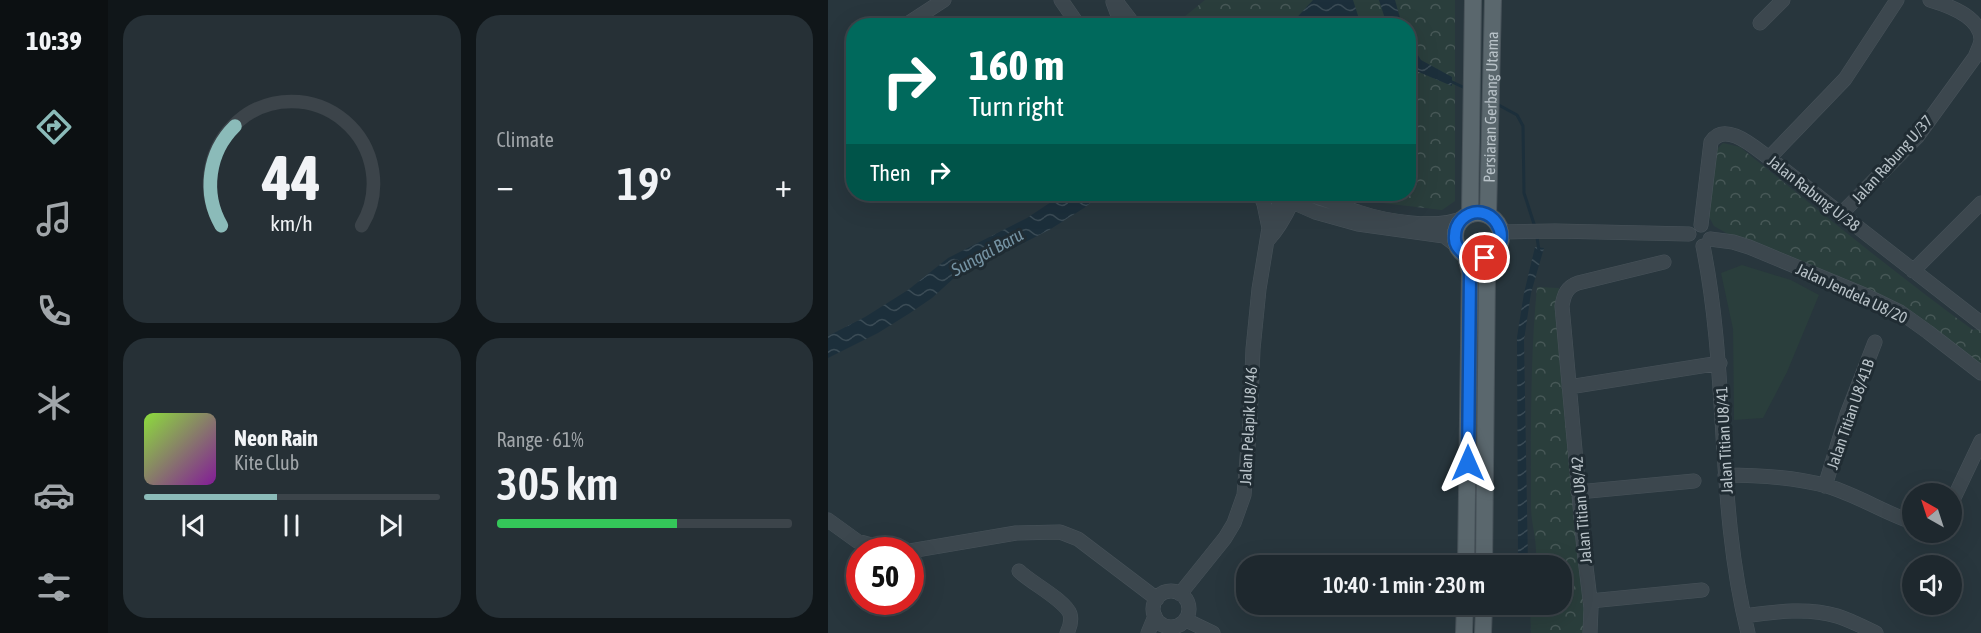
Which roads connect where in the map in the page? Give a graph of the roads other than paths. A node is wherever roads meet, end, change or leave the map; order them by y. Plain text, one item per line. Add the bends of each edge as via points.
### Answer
1 (944, 0) edge
2 (1061, 0) edge
3 (1114, 0) edge
4 (1473, 0) edge
5 (1493, 0) edge
6 (1783, 0) edge
7 (1898, 0) edge
8 (1930, 0) edge
9 (916, 18) edge
10 (1073, 18) edge
11 (1120, 18) edge
12 (1129, 18) edge
13 (1760, 23) dead end
14 (1769, 158) junction
15 (1263, 201) edge
16 (1283, 201) edge
17 (1294, 201) edge
18 (1326, 201) edge
19 (1981, 203) edge
20 (1315, 212) junction
21 (1841, 214) junction
22 (1488, 215) junction
23 (1467, 216) junction
24 (1701, 225) junction
25 (1272, 232) junction
26 (1501, 232) junction
27 (1689, 234) junction
28 (1706, 243) junction
29 (1461, 251) junction
30 (1491, 256) junction
31 (1664, 262) dead end
32 (1913, 271) junction
33 (1980, 323) edge
34 (1875, 342) dead end
35 (1720, 363) junction
36 (1981, 373) edge
37 (1569, 387) junction
38 (1981, 441) edge
39 (1725, 474) junction
40 (1694, 482) dead end
41 (1961, 483) edge
42 (1825, 486) junction
43 (1578, 492) junction
44 (1902, 517) edge
45 (828, 520) edge
46 (851, 537) edge
47 (924, 549) edge
48 (1466, 555) edge
49 (1484, 555) edge
50 (1019, 571) dead end
51 (1702, 590) dead end
52 (1180, 594) junction
53 (1157, 599) junction
54 (1590, 601) junction
55 (1465, 615) edge
56 (1484, 615) edge
57 (1155, 616) junction
58 (1744, 616) junction
59 (1186, 620) junction
60 (1165, 630) edge
61 (1067, 633) edge
62 (1148, 633) edge
63 (1213, 633) edge
64 (1464, 633) edge
65 (1483, 633) edge
66 (1590, 633) edge
67 (1748, 633) edge
68 (1876, 633) edge

1 - 9 street
2 - 10 street
3 - 11 street
3 - 12 street
4 - 23 main road, Persiaran Gerbang Utama
5 - 22 main road, Persiaran Gerbang Utama
6 - 13 street
7 - 14 street via 1845,80
8 - 21 street, Jalan Rabung U/37 via 1948,6 1975,25 1981,39 1979,48 1917,137
14 - 21 street, Jalan Rabung U/38
14 - 24 street, Jalan Rabung U/38 via 1739,137 1725,134 1714,138
15 - 25 street
16 - 25 street, Jalan Pelapik U8/46
17 - 20 street
18 - 23 street via 1383,218 1440,224
19 - 32 street
20 - 25 street via 1296,216
20 - 29 street via 1379,228 1444,236
21 - 32 street, Jalan Rabung U/38
22 - 23 main road
22 - 26 main road
23 - 29 main road via 1455,230
24 - 27 street via 1693,227
24 - 28 street via 1709,230
25 - 52 street, Jalan Pelapik U8/46 via 1256,310 1244,495 1225,538
26 - 27 street
26 - 30 main road via 1499,245
27 - 28 street via 1694,245
28 - 35 street, Jalan Titian U8/41
28 - 36 street, Jalan Jendela U8/20 via 1733,242 1749,247 1867,296 1900,312
29 - 30 main road via 1479,260
29 - 48 main road via 1470,273
30 - 49 main road via 1487,272
31 - 37 street, Jalan Titian U8/42 via 1578,283 1566,291 1562,306
32 - 33 street, Jalan Rabung U/38
34 - 42 street, Jalan Titian U8/41B
35 - 37 street
35 - 39 street, Jalan Titian U8/41
37 - 43 street, Jalan Titian U8/42
38 - 41 street
39 - 42 street
39 - 58 street, Jalan Titian U8/41 via 1732,555
40 - 43 street
42 - 44 street
43 - 54 street, Jalan Titian U8/42
45 - 46 street
47 - 53 street via 1016,533 1059,532 1078,539
50 - 61 street via 1069,612
51 - 54 street
52 - 53 street via 1165,592
52 - 59 street via 1189,605
53 - 57 street
54 - 66 street, Jalan Titian U8/42
55 - 64 main road
56 - 65 main road
57 - 60 street
57 - 62 street
58 - 67 street, Jalan Titian U8/41
58 - 68 street via 1794,611 1824,613
59 - 60 street
59 - 63 street

